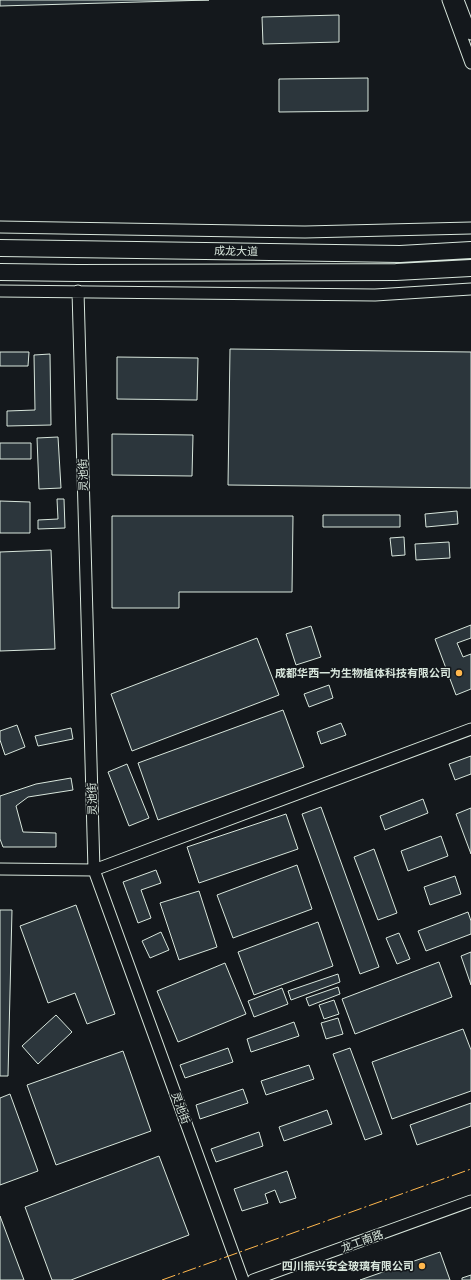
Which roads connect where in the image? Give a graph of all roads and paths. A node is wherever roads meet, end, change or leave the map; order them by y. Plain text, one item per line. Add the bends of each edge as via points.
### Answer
1 (448, 0) edge
2 (458, 0) edge
3 (471, 34) edge
4 (471, 63) edge
5 (0, 227) edge
6 (471, 228) edge
7 (0, 248) edge
8 (471, 250) edge
9 (471, 268) edge
10 (0, 272) edge
11 (471, 289) edge
12 (0, 291) edge
13 (78, 292) junction
14 (471, 729) edge
15 (0, 869) edge
16 (94, 870) junction
17 (471, 1202) edge
18 (243, 1280) edge
19 (253, 1280) edge

1 - 4 street
2 - 3 street
5 - 6 street via 305,232
7 - 8 highway, 成龙大道 via 400,254
9 - 10 highway, 成龙大道 via 396,272
11 - 13 street via 375,295
12 - 13 street
13 - 16 street, 灵池街
14 - 16 street
15 - 16 street
16 - 18 street, 灵池街
17 - 19 street, 龙工南路

